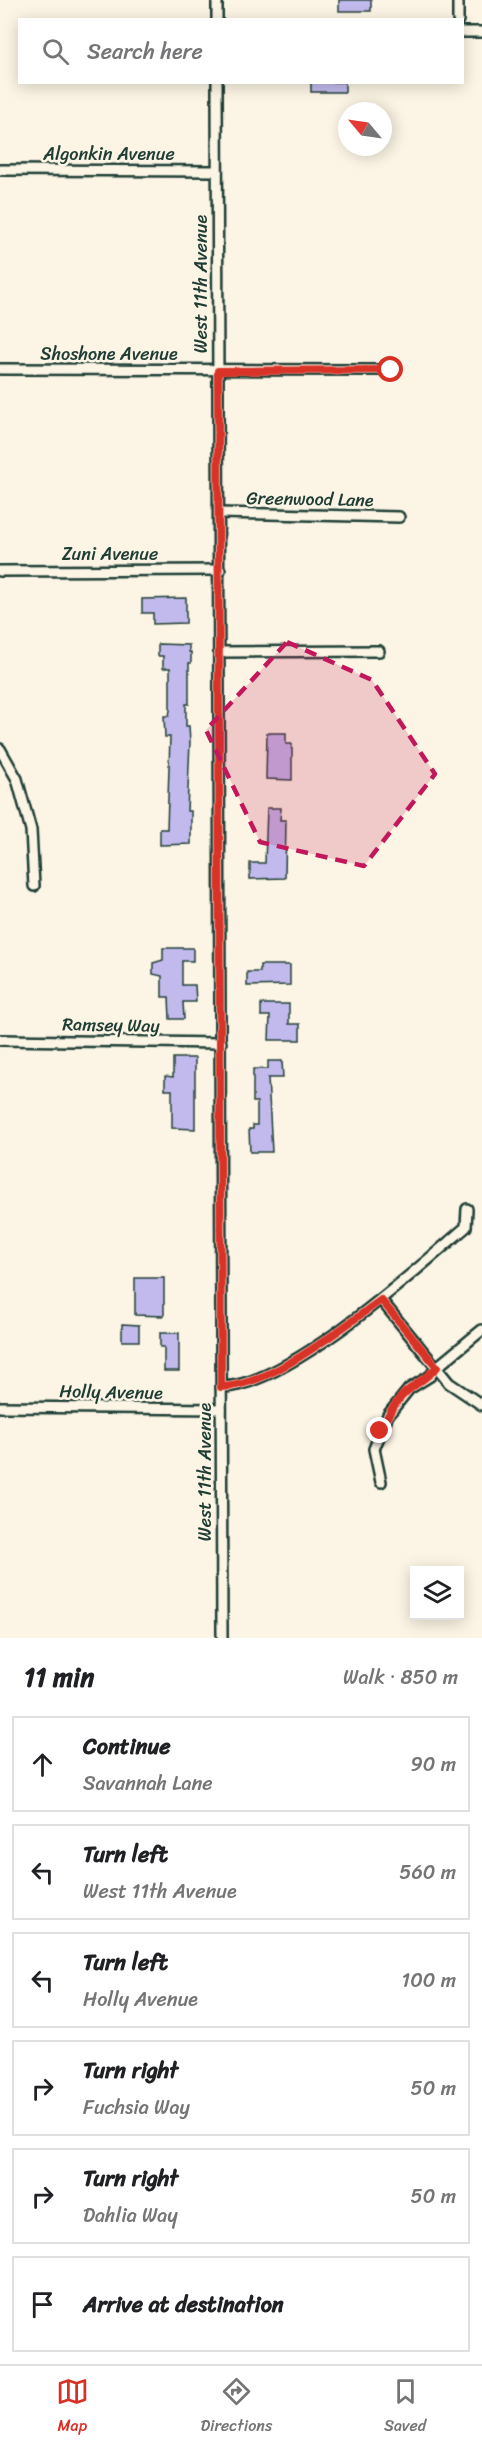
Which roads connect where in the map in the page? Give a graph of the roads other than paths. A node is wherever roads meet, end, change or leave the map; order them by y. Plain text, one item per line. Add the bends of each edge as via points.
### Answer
1 (217, 0) edge
2 (458, 0) edge
3 (217, 18) edge
4 (458, 18) edge
5 (464, 32) edge
6 (482, 32) edge
7 (217, 84) edge
8 (0, 170) edge
9 (217, 171) junction
10 (0, 369) edge
11 (391, 370) dead end
12 (218, 371) junction
13 (219, 513) junction
14 (399, 517) dead end
15 (220, 570) junction
16 (0, 571) edge
17 (379, 651) dead end
18 (220, 652) junction
19 (0, 749) edge
20 (34, 886) dead end
21 (0, 1040) edge
22 (221, 1043) junction
23 (467, 1209) dead end
24 (381, 1300) junction
25 (482, 1330) edge
26 (437, 1367) junction
27 (221, 1387) junction
28 (482, 1405) edge
29 (0, 1407) edge
30 (221, 1409) junction
31 (381, 1482) dead end
32 (222, 1638) edge

1 - 3 street
2 - 4 street
5 - 6 street
7 - 9 street, West 11th Avenue
8 - 9 street, Algonkin Avenue
9 - 12 street, West 11th Avenue
10 - 12 street, Shoshone Avenue
11 - 12 street, Shoshone Avenue
12 - 13 street, West 11th Avenue
13 - 14 street, Greenwood Lane
13 - 15 street, West 11th Avenue
15 - 16 street, Zuni Avenue
15 - 18 street, West 11th Avenue
17 - 18 street
18 - 22 street, West 11th Avenue
19 - 20 street via 17,779 31,830
21 - 22 street, Ramsey Way
22 - 27 street, West 11th Avenue
23 - 24 street via 465,1227
24 - 26 street
24 - 27 street via 294,1361 233,1387
25 - 26 street
26 - 28 street via 459,1391
26 - 31 street via 398,1401 380,1431 374,1449
27 - 30 street, West 11th Avenue
29 - 30 street, Holly Avenue
30 - 32 street, West 11th Avenue

